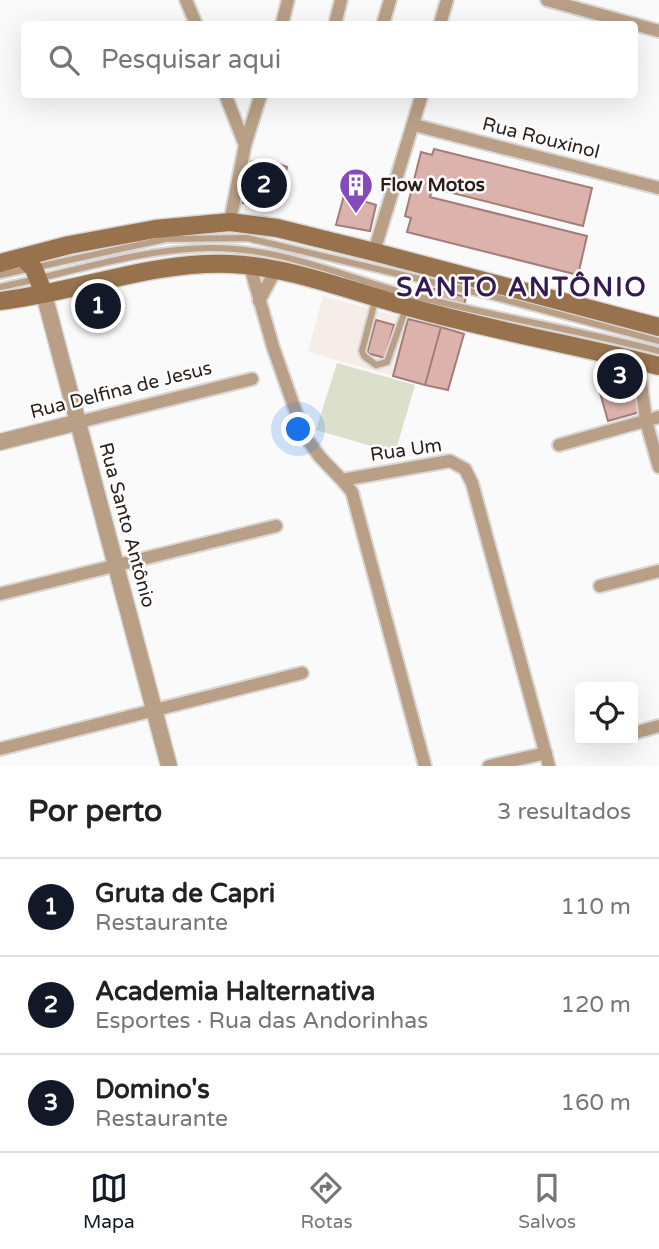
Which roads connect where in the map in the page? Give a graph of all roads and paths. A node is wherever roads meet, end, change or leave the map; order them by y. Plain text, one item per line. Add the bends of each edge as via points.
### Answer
1 (186, 0) edge
2 (288, 0) edge
3 (341, 0) edge
4 (390, 0) edge
5 (447, 0) edge
6 (547, 0) edge
7 (195, 21) edge
8 (283, 21) edge
9 (336, 21) edge
10 (384, 21) edge
11 (441, 21) edge
12 (623, 21) edge
13 (638, 25) edge
14 (659, 31) edge
15 (227, 98) edge
16 (260, 98) edge
17 (421, 98) edge
18 (414, 125) junction
19 (245, 145) junction
20 (659, 188) edge
21 (230, 222) junction
22 (374, 252) junction
23 (0, 263) edge
24 (250, 266) junction
25 (275, 271) junction
26 (0, 275) edge
27 (35, 275) junction
28 (0, 287) edge
29 (373, 296) junction
30 (0, 301) edge
31 (259, 301) junction
32 (412, 308) junction
33 (659, 327) edge
34 (659, 341) edge
35 (659, 351) edge
36 (638, 360) junction
37 (659, 366) edge
38 (251, 379) dead end
39 (659, 417) edge
40 (646, 421) junction
41 (79, 422) junction
42 (0, 442) edge
43 (559, 445) dead end
44 (659, 467) edge
45 (342, 480) junction
46 (276, 526) dead end
47 (116, 565) junction
48 (659, 570) edge
49 (600, 586) dead end
50 (0, 594) edge
51 (302, 673) dead end
52 (153, 709) junction
53 (659, 726) edge
54 (638, 732) edge
55 (0, 749) edge
56 (545, 753) junction
57 (169, 766) edge
58 (425, 766) edge
59 (489, 766) edge
60 (549, 766) edge

1 - 7 street
2 - 8 street
3 - 9 street
4 - 10 street
5 - 11 street
6 - 12 street
13 - 14 street
15 - 19 street
16 - 19 street
17 - 18 street
18 - 20 street, Rua Rouxinol
18 - 22 street
19 - 21 street
21 - 22 main road via 277,228
21 - 27 main road via 155,229 69,245
22 - 33 main road
23 - 27 main road
24 - 25 main road
24 - 27 main road via 182,265 74,286
24 - 31 street
25 - 29 main road
25 - 31 street
26 - 27 lane
27 - 28 lane
27 - 30 main road
27 - 34 lane via 166,239 247,238
27 - 35 lane via 168,250 251,251 319,265 474,310
27 - 41 street, Rua Santo Antônio
29 - 32 main road
29 - 32 lane via 374,310 362,351 376,366 387,362 405,311
31 - 45 street via 304,435
32 - 36 main road
36 - 37 main road
36 - 40 street
38 - 41 street, Rua Delfina de Jesus
39 - 40 street
40 - 43 street
40 - 44 street
41 - 42 street, Rua Delfina de Jesus
41 - 47 street, Rua Santo Antônio
45 - 56 street, Rua Um via 450,460 465,469
45 - 58 street via 352,492
46 - 47 street
47 - 50 street
47 - 52 street, Rua Santo Antônio
48 - 49 street
51 - 52 street
52 - 55 street
52 - 57 street, Rua Santo Antônio
53 - 54 street
56 - 59 street
56 - 60 street, Rua Um

